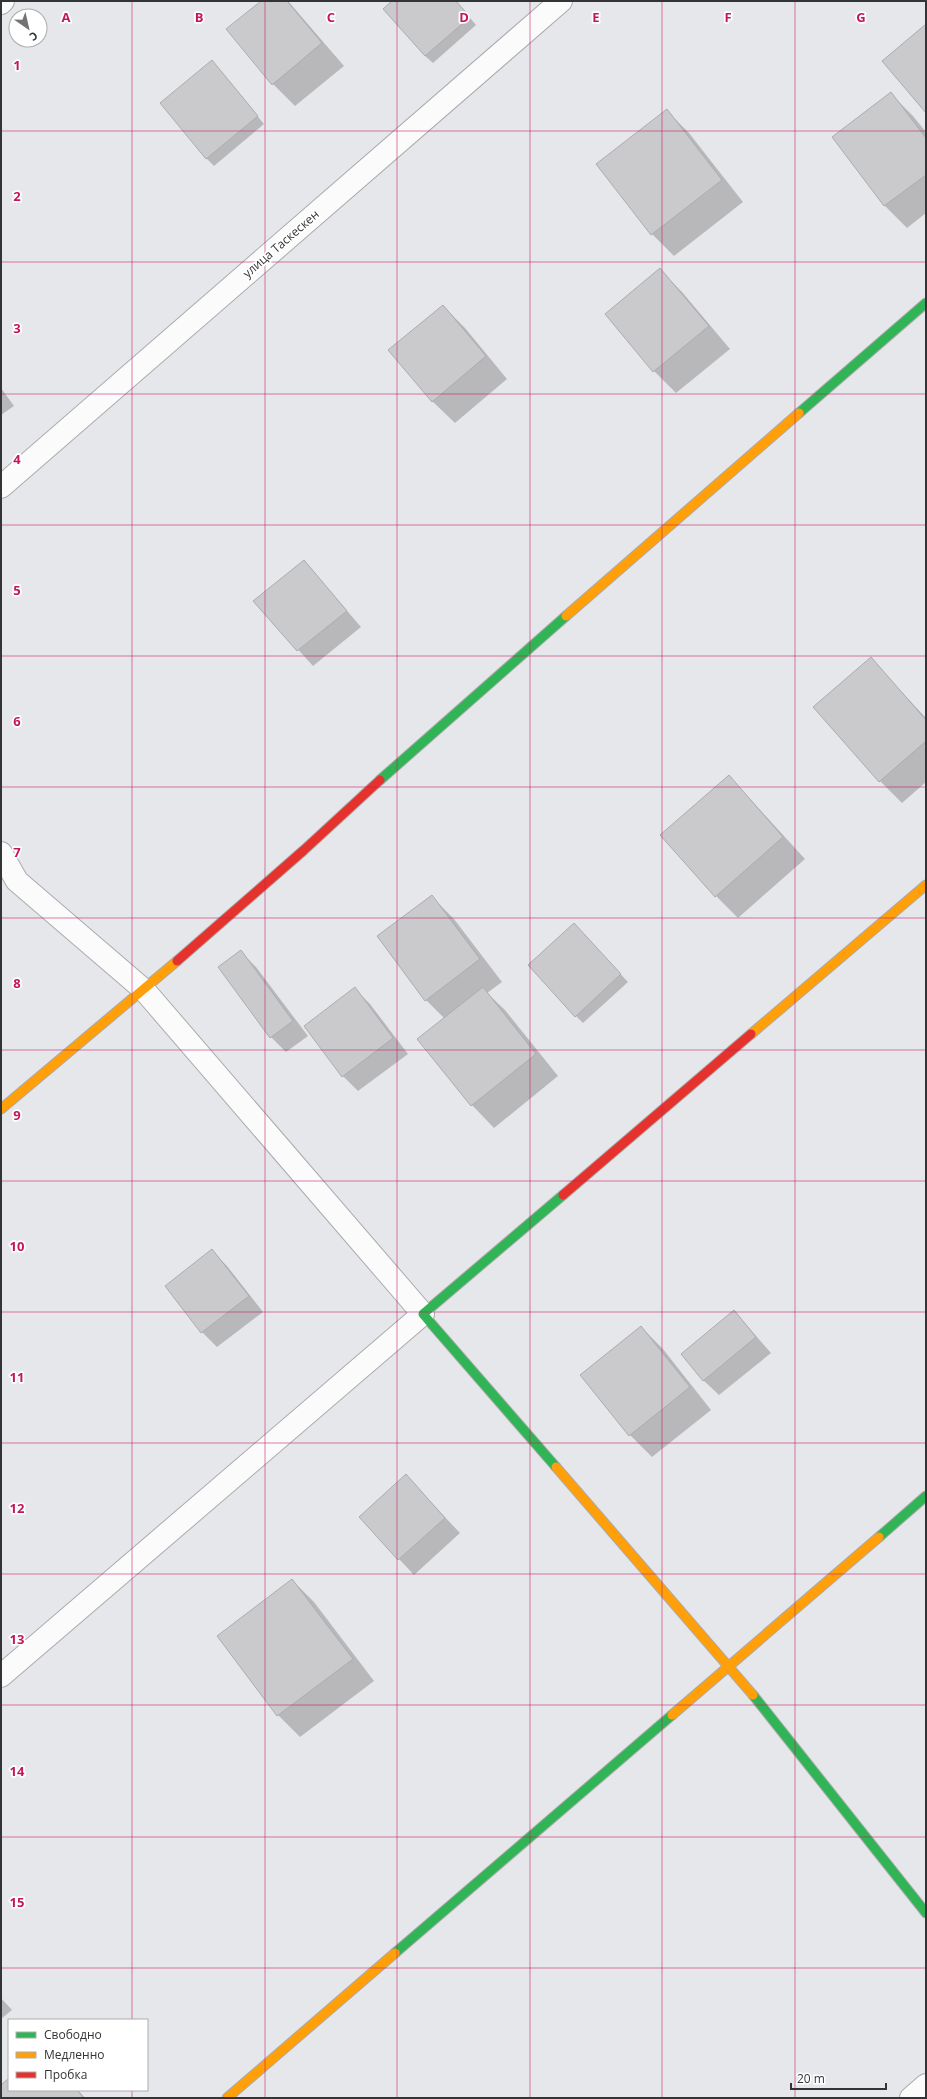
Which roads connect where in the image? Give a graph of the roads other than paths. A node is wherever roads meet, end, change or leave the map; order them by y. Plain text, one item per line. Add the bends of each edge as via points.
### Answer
1 (561, 1) edge
2 (926, 303) edge
3 (1, 487) edge
4 (1, 853) edge
5 (926, 885) edge
6 (144, 990) junction
7 (1, 1109) edge
8 (423, 1314) junction
9 (926, 1496) edge
10 (729, 1666) junction
11 (1, 1676) edge
12 (926, 1913) edge
13 (926, 2085) edge
14 (227, 2098) edge
15 (911, 2098) edge

1 - 3 street, улица Таскескен
2 - 6 street via 419,745
4 - 6 street via 17,881
5 - 8 street
6 - 7 street
6 - 8 street
8 - 10 street
8 - 11 street
9 - 10 street
10 - 12 street
10 - 14 street
13 - 15 street

